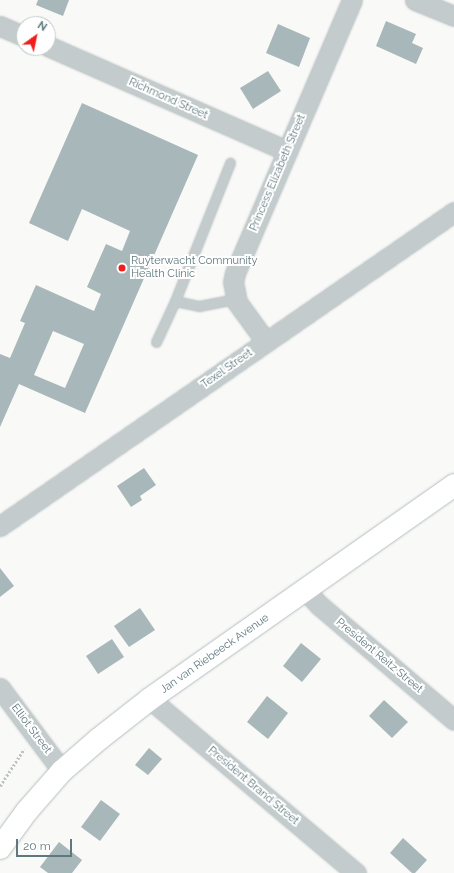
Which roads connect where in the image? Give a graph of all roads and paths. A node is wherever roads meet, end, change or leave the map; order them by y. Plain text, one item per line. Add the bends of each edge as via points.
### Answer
1 (352, 0) edge
2 (415, 0) edge
3 (454, 16) edge
4 (0, 26) edge
5 (16, 33) edge
6 (56, 50) edge
7 (287, 151) junction
8 (230, 163) dead end
9 (454, 212) edge
10 (236, 299) junction
11 (175, 301) junction
12 (156, 342) dead end
13 (266, 342) junction
14 (454, 485) edge
15 (0, 526) edge
16 (305, 590) junction
17 (0, 688) edge
18 (150, 699) junction
19 (454, 720) edge
20 (26, 746) dead end
21 (62, 771) junction
22 (0, 786) edge
23 (0, 848) edge
24 (356, 873) edge

1 - 7 street, Princess Elizabeth Street
2 - 3 street
4 - 5 street
6 - 7 street, Richmond Street
7 - 10 street, Princess Elizabeth Street via 235,273 233,282
8 - 11 lane
9 - 13 street, Texel Street
10 - 11 lane via 209,306
10 - 13 street, Princess Elizabeth Street
11 - 12 lane
13 - 15 street, Texel Street
14 - 16 street, Jan van Riebeeck Avenue
16 - 18 street, Jan van Riebeeck Avenue
16 - 19 street, President Reitz Street via 319,605
17 - 21 street, Elliot Street
18 - 21 street, Jan van Riebeeck Avenue
18 - 24 street, President Brand Street
20 - 22 path
21 - 23 street, Jan van Riebeeck Avenue via 27,811

